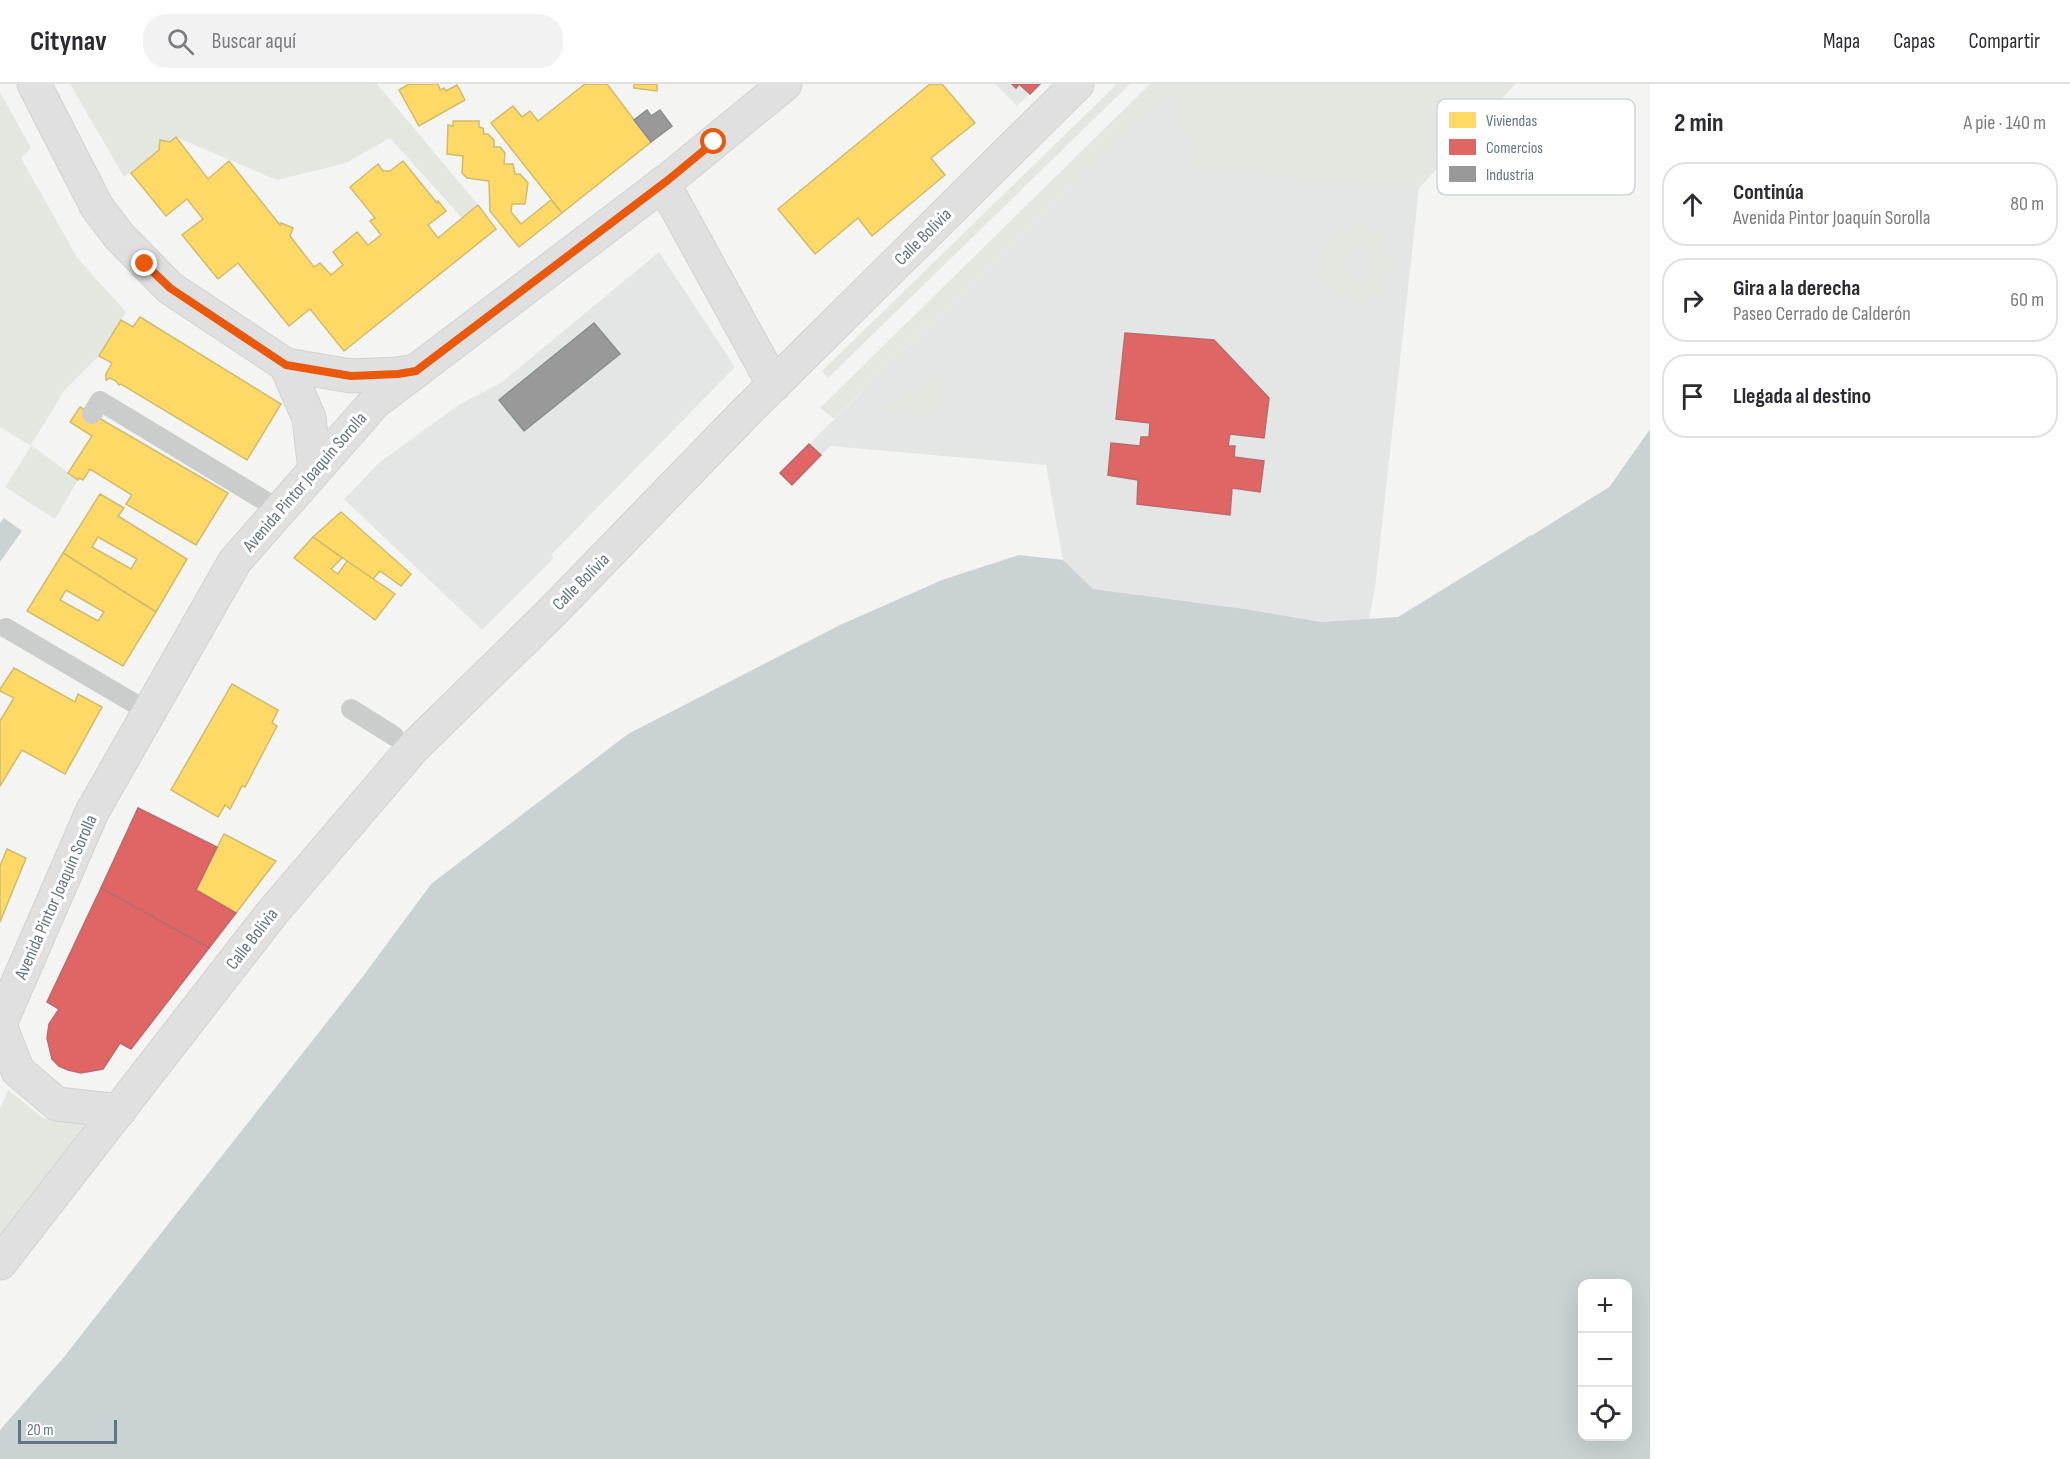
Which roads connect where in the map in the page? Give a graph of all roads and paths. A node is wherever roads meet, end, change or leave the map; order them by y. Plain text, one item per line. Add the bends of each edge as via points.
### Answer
1 (34, 84) edge
2 (785, 84) edge
3 (1077, 84) edge
4 (663, 183) junction
5 (286, 365) junction
6 (416, 371) junction
7 (774, 385) junction
8 (92, 414) dead end
9 (315, 470) junction
10 (280, 510) junction
11 (6, 628) dead end
12 (351, 709) dead end
13 (148, 712) junction
14 (394, 736) dead end
15 (0, 1025) edge
16 (119, 1111) junction
17 (0, 1263) edge

1 - 5 main road via 97,207 119,236 170,288
2 - 4 main road, Avenida Pintor Joaquín Sorolla
3 - 7 main road, Calle Bolivia
4 - 6 main road, Avenida Pintor Joaquín Sorolla
4 - 7 main road
5 - 6 main road via 351,376
5 - 9 main road via 309,418
6 - 9 main road, Avenida Pintor Joaquín Sorolla via 375,402
7 - 16 main road, Calle Bolivia via 413,748 272,913
8 - 10 lane via 100,401
9 - 10 main road, Avenida Pintor Joaquín Sorolla
10 - 13 main road, Avenida Pintor Joaquín Sorolla via 235,561
11 - 13 lane
12 - 14 lane
13 - 15 main road, Avenida Pintor Joaquín Sorolla via 92,812
15 - 16 main road via 18,1071 57,1104
16 - 17 main road, Calle Bolivia

